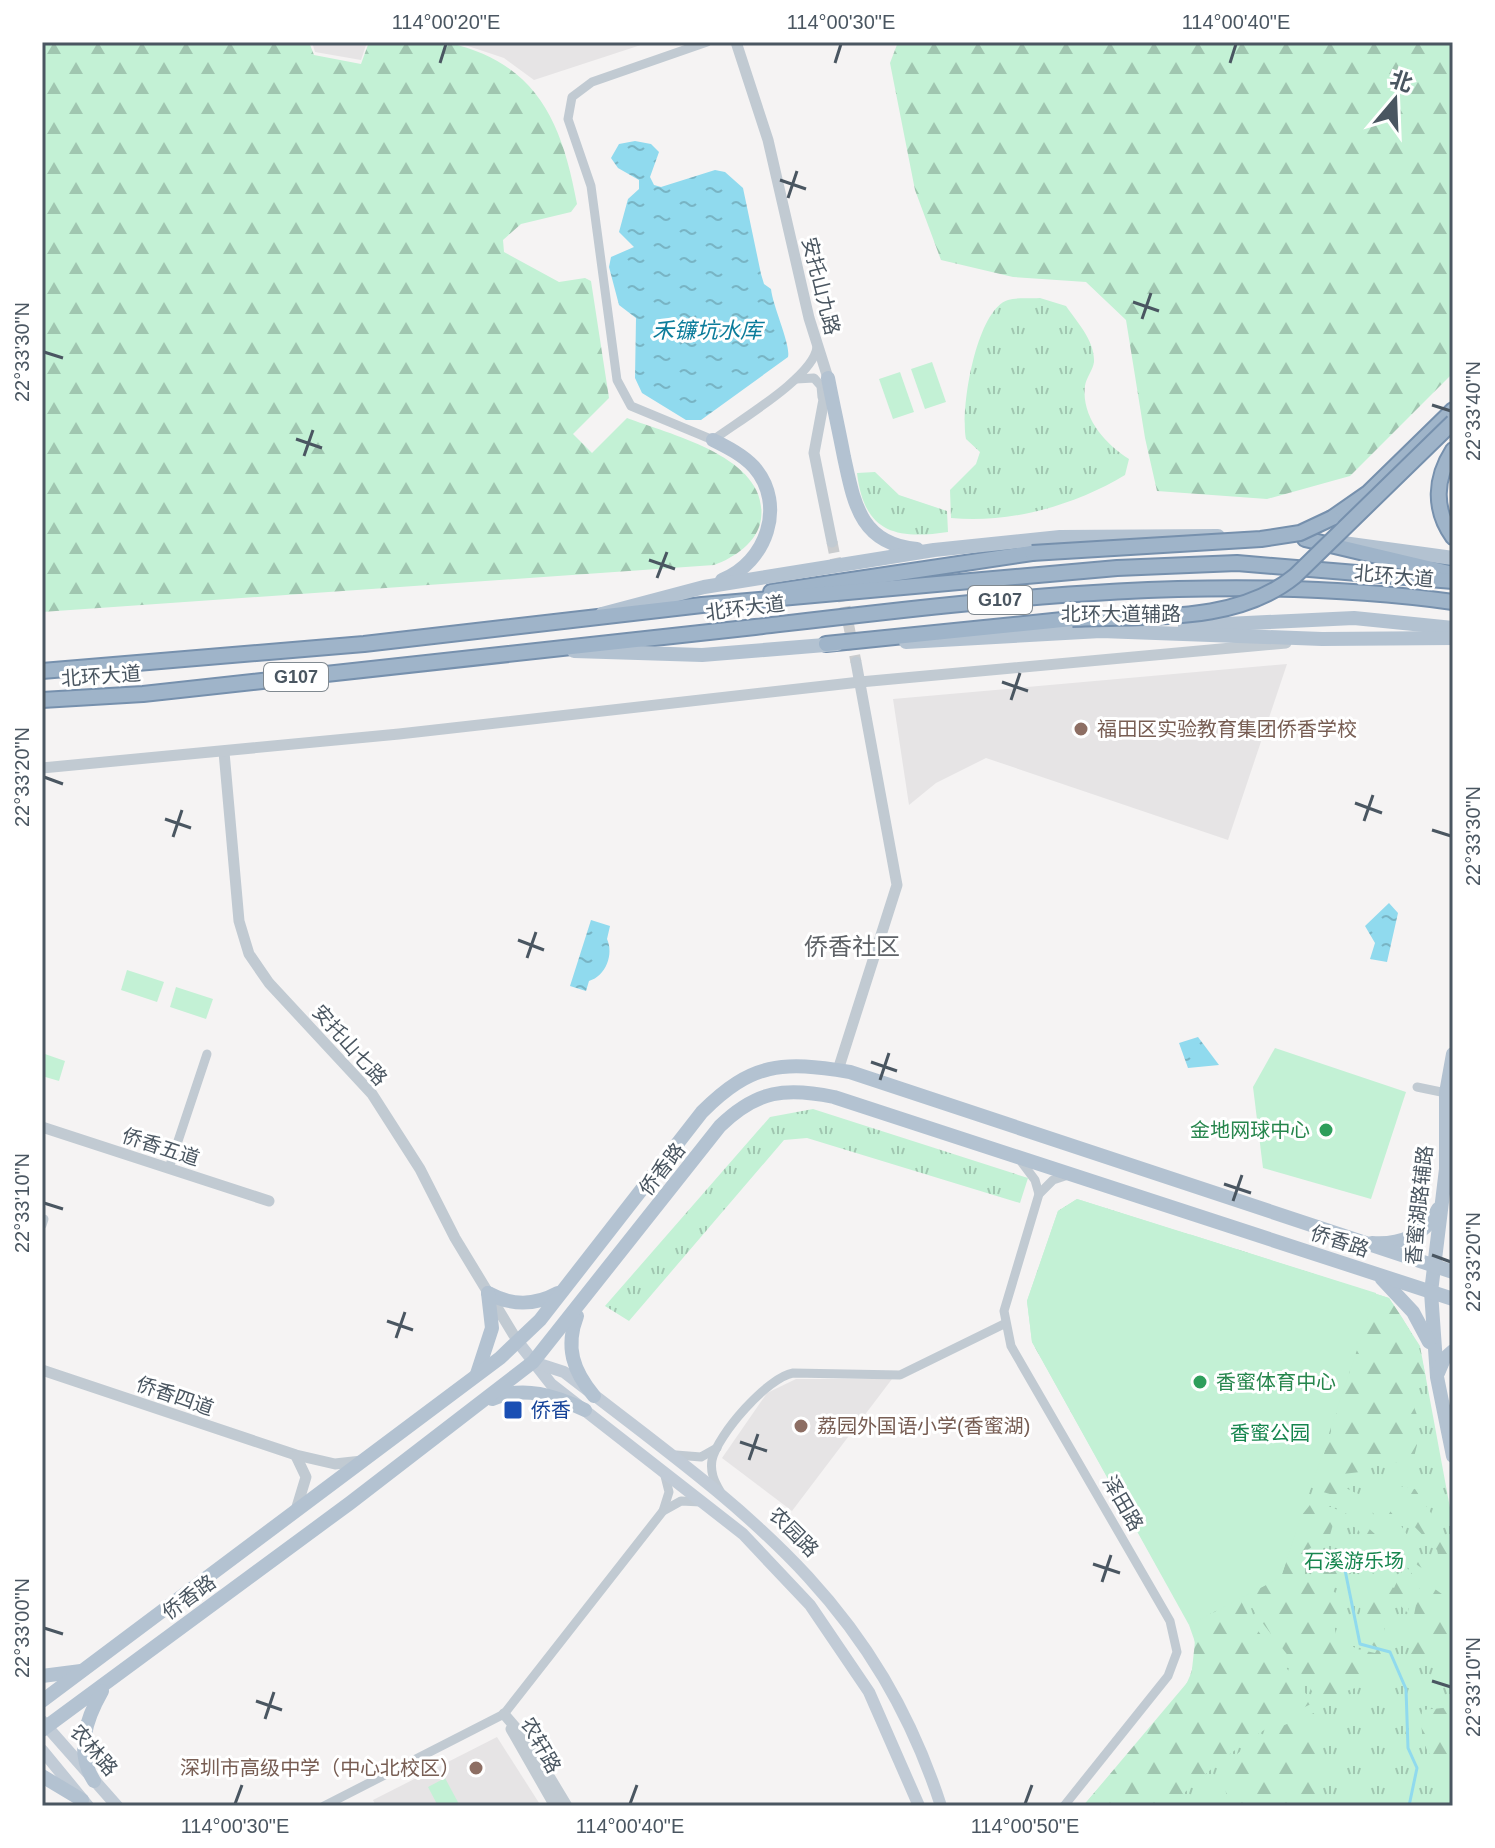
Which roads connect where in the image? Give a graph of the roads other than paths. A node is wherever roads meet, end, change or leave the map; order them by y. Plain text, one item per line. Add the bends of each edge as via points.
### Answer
1 (707, 42) edge
2 (736, 42) edge
3 (817, 347) junction
4 (828, 378) junction
5 (796, 379) junction
6 (822, 403) junction
7 (1453, 410) edge
8 (1453, 422) edge
9 (713, 440) junction
10 (1453, 450) edge
11 (1453, 537) edge
12 (1305, 539) junction
13 (832, 542) tunnel mouth
14 (934, 550) junction
15 (1453, 558) edge
16 (1453, 574) edge
17 (1453, 581) edge
18 (704, 587) junction
19 (1453, 602) edge
20 (702, 605) junction
21 (596, 616) junction
22 (1453, 628) edge
23 (1101, 631) junction
24 (1400, 638) junction
25 (1453, 638) edge
26 (1322, 639) junction
27 (826, 644) junction
28 (1453, 646) edge
29 (549, 650) junction
30 (856, 662) tunnel mouth
31 (42, 671) edge
32 (860, 682) junction
33 (42, 700) edge
34 (224, 752) junction
35 (42, 768) edge
36 (207, 1054) dead end
37 (1453, 1054) edge
38 (838, 1070) junction
39 (1417, 1087) dead end
40 (1446, 1093) junction
41 (42, 1127) edge
42 (1044, 1139) junction
43 (1072, 1149) junction
44 (1010, 1154) junction
45 (1036, 1162) junction
46 (169, 1168) junction
47 (1069, 1173) junction
48 (1039, 1194) junction
49 (1443, 1198) junction
50 (269, 1201) dead end
51 (1453, 1217) edge
52 (1354, 1241) junction
53 (1432, 1266) junction
54 (1453, 1272) edge
55 (1372, 1273) junction
56 (565, 1289) junction
57 (1431, 1292) junction
58 (488, 1293) junction
59 (1453, 1299) edge
60 (580, 1308) junction
61 (1004, 1324) junction
62 (518, 1342) junction
63 (1453, 1351) edge
64 (533, 1362) junction
65 (42, 1370) edge
66 (1437, 1372) junction
67 (473, 1380) junction
68 (594, 1396) junction
69 (481, 1404) junction
70 (585, 1410) junction
71 (717, 1448) junction
72 (665, 1450) junction
73 (296, 1455) junction
74 (1453, 1456) edge
75 (367, 1461) junction
76 (663, 1469) junction
77 (722, 1494) junction
78 (707, 1503) junction
79 (663, 1511) junction
80 (294, 1515) junction
81 (89, 1669) junction
82 (42, 1676) edge
83 (104, 1686) junction
84 (42, 1701) edge
85 (504, 1714) junction
86 (44, 1726) edge
87 (42, 1750) edge
88 (45, 1778) edge
89 (94, 1781) junction
90 (85, 1803) edge
91 (117, 1806) edge
92 (324, 1806) edge
93 (555, 1806) edge
94 (567, 1806) edge
95 (919, 1806) edge
96 (941, 1806) edge
97 (1064, 1806) edge

1 - 9 street via 592,82 572,97 568,111 591,186 621,390 642,412
2 - 3 street, 安托山九路 via 768,140
3 - 4 street, 安托山九路
3 - 5 street via 812,363
4 - 6 street
4 - 14 main road via 859,515 894,544
5 - 6 street via 818,382
5 - 9 street
6 - 13 street via 814,453
7 - 20 highway, bridge via 1368,493 1318,527 1282,537 1032,553
8 - 27 highway, bridge via 1271,594 1226,609
9 - 18 main road via 756,469 770,512 756,556 734,576
10 - 11 highway via 1438,493
12 - 14 main road via 1060,537
12 - 15 main road
12 - 16 highway
14 - 18 main road
17 - 20 highway, 北环大道 / G107 via 1237,563 1179,564
18 - 21 main road
19 - 29 highway, 北环大道 / G107 via 1302,589 1135,590 974,602
20 - 21 highway, 北环大道 / G107
21 - 31 highway, 北环大道 / G107 via 364,644
22 - 23 main road via 1354,618
23 - 26 main road, 北环大道辅路
23 - 27 main road, 北环大道辅路
24 - 25 main road, 北环大道辅路
24 - 26 main road, 北环大道辅路
24 - 28 main road
26 - 32 street
27 - 29 main road, 北环大道辅路 via 702,655
29 - 33 highway, 北环大道 / G107
30 - 32 street
32 - 34 street
32 - 38 street via 897,885
34 - 35 street
34 - 58 street, 安托山七路 via 239,921 249,954 269,983 372,1094
36 - 46 street
37 - 40 main road, 香蜜湖路辅路
38 - 42 main road, 侨香路
38 - 56 main road, 侨香路 via 778,1066 751,1073 726,1089 702,1112
39 - 40 street
40 - 49 main road, 香蜜湖路辅路
41 - 46 street, 侨香五道
42 - 43 main road, 侨香路
42 - 45 main road
43 - 47 main road
43 - 52 main road, 侨香路
44 - 45 main road, 侨香路
44 - 48 street via 1030,1170
44 - 60 main road, 侨香路 via 834,1097 803,1091 756,1099 720,1126
45 - 47 main road, 侨香路
46 - 50 street, 侨香五道
47 - 48 street
47 - 55 main road, 侨香路
48 - 61 street via 1005,1303
49 - 51 main road
49 - 52 main road via 1432,1221 1414,1235 1384,1244
49 - 53 main road, 香蜜湖路辅路
52 - 53 main road, 侨香路
53 - 54 main road, 侨香路
53 - 57 main road, 香蜜湖路辅路
55 - 57 main road, 侨香路
55 - 66 main road via 1394,1289 1421,1323
56 - 58 main road via 519,1304
56 - 62 main road, 侨香路
57 - 59 main road, 侨香路
57 - 66 main road, 香蜜湖路辅路
58 - 62 street, 安托山七路
58 - 67 main road via 490,1339
60 - 64 main road, 侨香路
60 - 68 main road via 571,1354 581,1381
61 - 71 street via 900,1375 785,1374 764,1388
61 - 97 street, 泽田路 via 1011,1346 1176,1635 1177,1652 1168,1676
62 - 64 main road, 农园路
62 - 67 main road, 侨香路
63 - 66 main road
64 - 68 main road, 农园路 via 564,1372
64 - 69 main road, 侨香路
64 - 70 main road, 农园路
65 - 73 street, 侨香四道
66 - 74 main road, 香蜜湖路辅路
67 - 75 main road, 侨香路
68 - 72 main road, 农园路
69 - 70 main road via 531,1393
69 - 83 main road, 侨香路
70 - 76 main road, 农园路
71 - 72 street via 691,1459
71 - 77 street via 712,1474
72 - 77 main road, 农园路
73 - 75 street, 侨香四道 via 335,1464
73 - 80 street via 306,1477
75 - 80 main road, 侨香路
76 - 78 main road, 农园路
76 - 79 street via 669,1492
77 - 96 main road, 农园路 via 790,1554 845,1618 908,1723
78 - 79 street via 681,1501
78 - 95 main road, 农园路 via 777,1568 841,1648 887,1727
79 - 85 street
80 - 81 main road, 侨香路
81 - 82 main road
81 - 84 main road, 侨香路
83 - 86 main road, 侨香路
83 - 89 main road via 85,1734 85,1757
85 - 92 street
85 - 93 street, 农轩路
85 - 94 street, 农轩路 via 529,1743
86 - 89 main road, 农林路
87 - 90 main road, 农林路
88 - 90 main road
89 - 91 main road, 农林路

